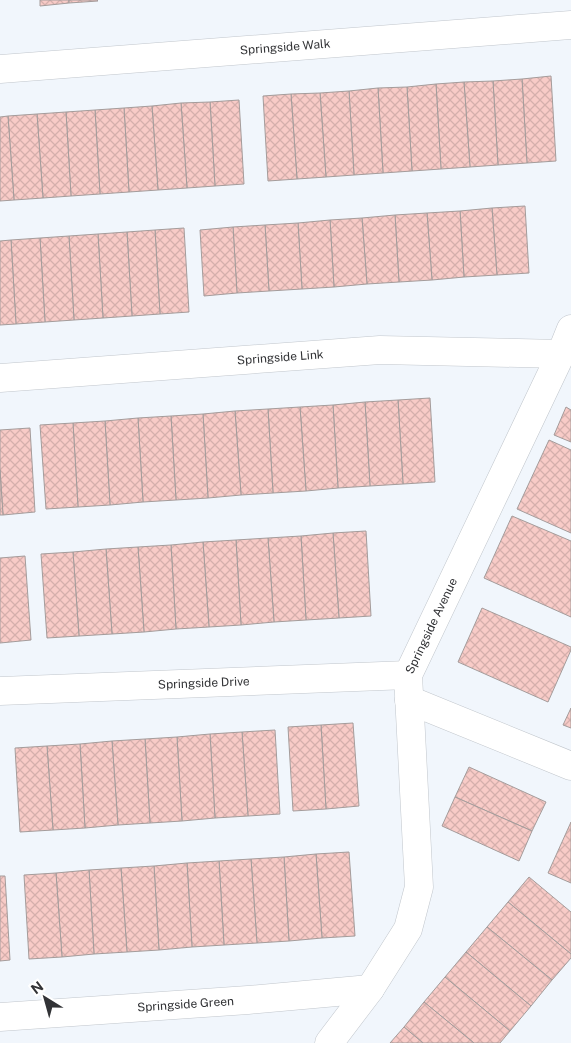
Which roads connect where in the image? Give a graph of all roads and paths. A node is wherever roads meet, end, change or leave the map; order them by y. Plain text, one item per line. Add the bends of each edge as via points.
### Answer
1 (571, 26) edge
2 (0, 69) edge
3 (571, 329) edge
4 (561, 354) junction
5 (0, 378) edge
6 (408, 688) junction
7 (0, 691) edge
8 (571, 766) edge
9 (370, 989) junction
10 (0, 1017) edge
11 (329, 1043) edge

1 - 2 street, Springside Walk
3 - 4 street, Springside Avenue
4 - 5 street, Springside Link via 380,350
4 - 6 street, Springside Avenue
6 - 7 street, Springside Drive
6 - 8 street, Springside Drive
6 - 9 street, Springside Avenue via 419,887 408,929
9 - 10 street, Springside Green
9 - 11 street, Springside Avenue

